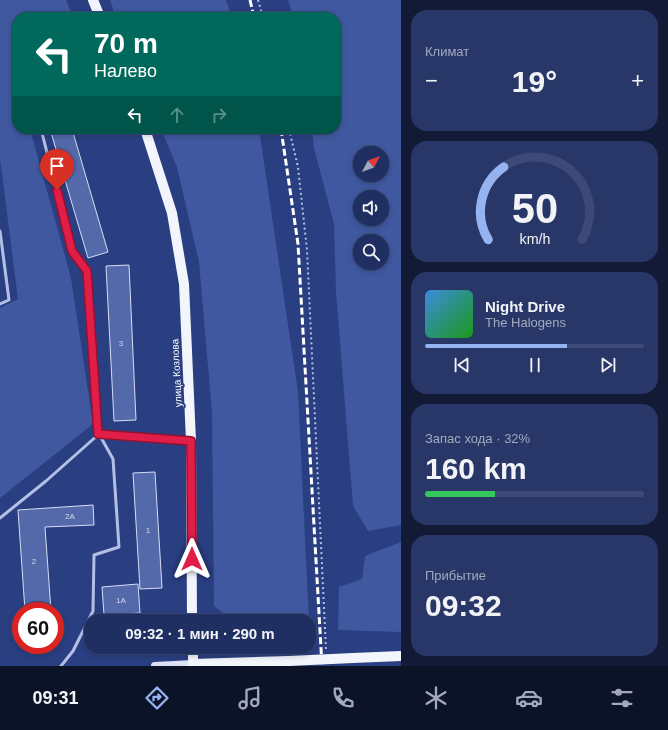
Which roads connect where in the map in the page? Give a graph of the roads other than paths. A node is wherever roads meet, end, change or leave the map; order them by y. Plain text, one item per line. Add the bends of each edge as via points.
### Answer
1 (93, 0) edge
2 (98, 12) edge
3 (42, 134) edge
4 (147, 134) edge
5 (0, 231) edge
6 (0, 304) edge
7 (98, 434) junction
8 (191, 441) junction
9 (0, 518) edge
10 (192, 614) edge
11 (193, 654) edge
12 (401, 656) edge
13 (193, 665) edge
14 (61, 666) edge
15 (155, 666) edge

1 - 2 main road
3 - 7 lane via 72,251 87,271
4 - 8 main road, улица Козлова via 172,212 184,284
5 - 6 lane via 9,300
7 - 8 lane
7 - 9 lane
7 - 14 lane via 114,459 119,547 94,555 93,611 73,651
8 - 10 main road, улица Козлова
11 - 13 main road
12 - 13 main road, bridge
13 - 15 street

